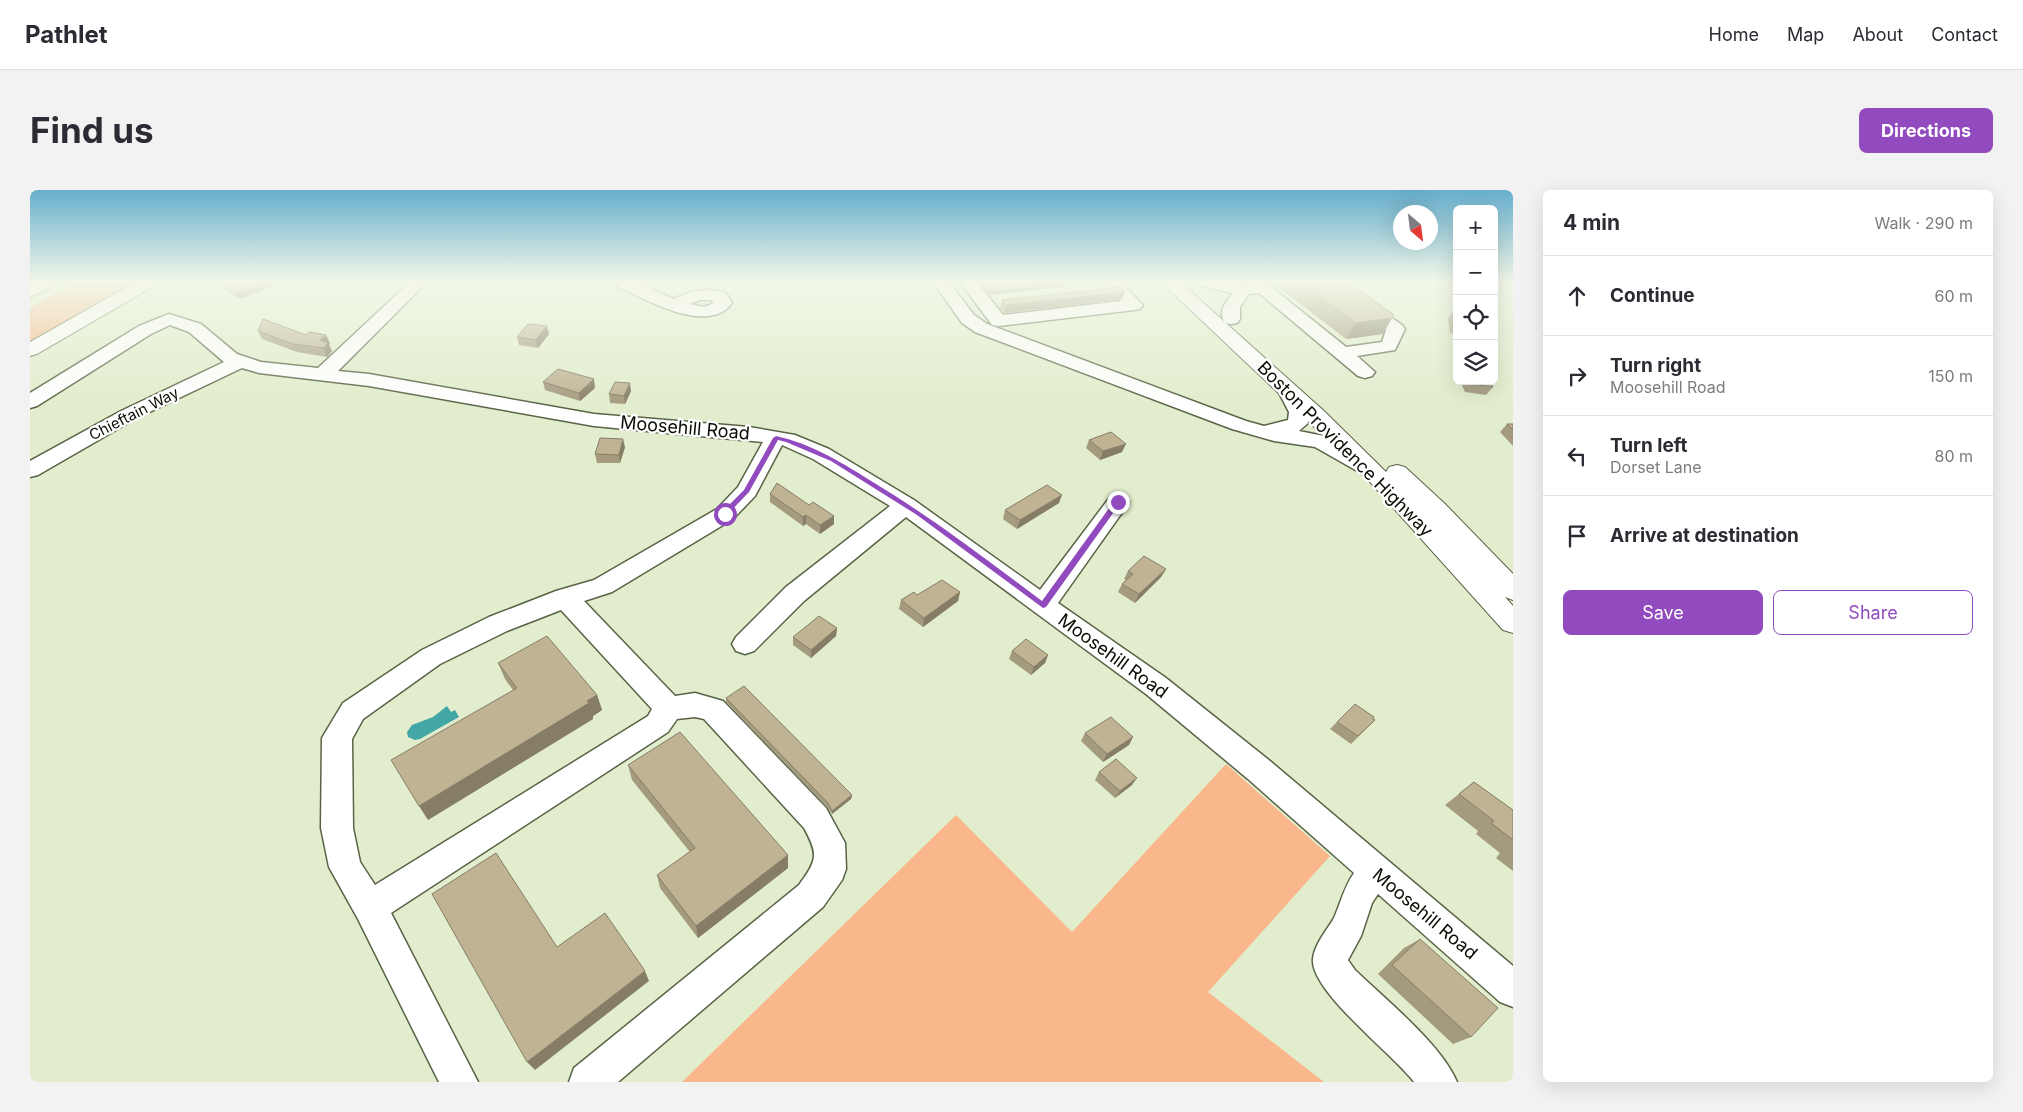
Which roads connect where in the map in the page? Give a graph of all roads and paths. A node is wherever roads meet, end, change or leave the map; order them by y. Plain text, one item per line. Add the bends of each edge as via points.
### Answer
1 (76, 324) edge
2 (159, 324) edge
3 (182, 324) edge
4 (375, 324) edge
5 (975, 324) edge
6 (1215, 324) edge
7 (1236, 324) edge
8 (1303, 324) edge
9 (1388, 324) edge
10 (30, 350) edge
11 (1342, 353) junction
12 (239, 362) junction
13 (1365, 372) dead end
14 (323, 374) junction
15 (1288, 390) junction
16 (30, 402) edge
17 (1265, 432) junction
18 (769, 436) junction
19 (1370, 469) junction
20 (30, 470) edge
21 (1118, 502) dead end
22 (906, 505) junction
23 (1513, 590) edge
24 (565, 598) junction
25 (1043, 605) junction
26 (1513, 622) edge
27 (745, 644) dead end
28 (669, 708) junction
29 (1375, 871) junction
30 (370, 907) junction
31 (1513, 989) edge
32 (459, 1082) edge
33 (588, 1082) edge
34 (1438, 1082) edge

1 - 10 main road
2 - 16 street, Moosehill Road
3 - 12 street, Moosehill Road via 195,328 223,354
4 - 14 street
5 - 17 street via 1239,425
6 - 15 main road, Boston Providence Highway
7 - 23 main road, Boston Providence Highway via 1437,510
8 - 11 street
9 - 11 street via 1396,329 1389,346
11 - 13 street
12 - 14 street, Moosehill Road via 270,369
12 - 20 street, Chieftain Way via 128,415
14 - 18 street, Moosehill Road via 575,418
15 - 17 street via 1299,412 1298,423 1290,428
15 - 19 main road, Boston Providence Highway
17 - 19 street via 1322,442
18 - 22 street, Moosehill Road via 821,454
18 - 24 street via 747,491 725,514 602,586
19 - 26 main road, Boston Providence Highway
21 - 25 street
22 - 25 street, Moosehill Road
22 - 27 street via 795,594
24 - 28 street
24 - 30 street via 498,624 431,657 353,711 337,738 337,828 345,867
25 - 29 street, Moosehill Road via 1179,704
28 - 30 street via 658,724
28 - 33 street via 695,704 713,709 815,818 829,843 830,869 811,896
29 - 31 street, Moosehill Road
29 - 34 street via 1358,895 1349,924 1330,958 1331,966 1342,983 1421,1060
30 - 32 street

